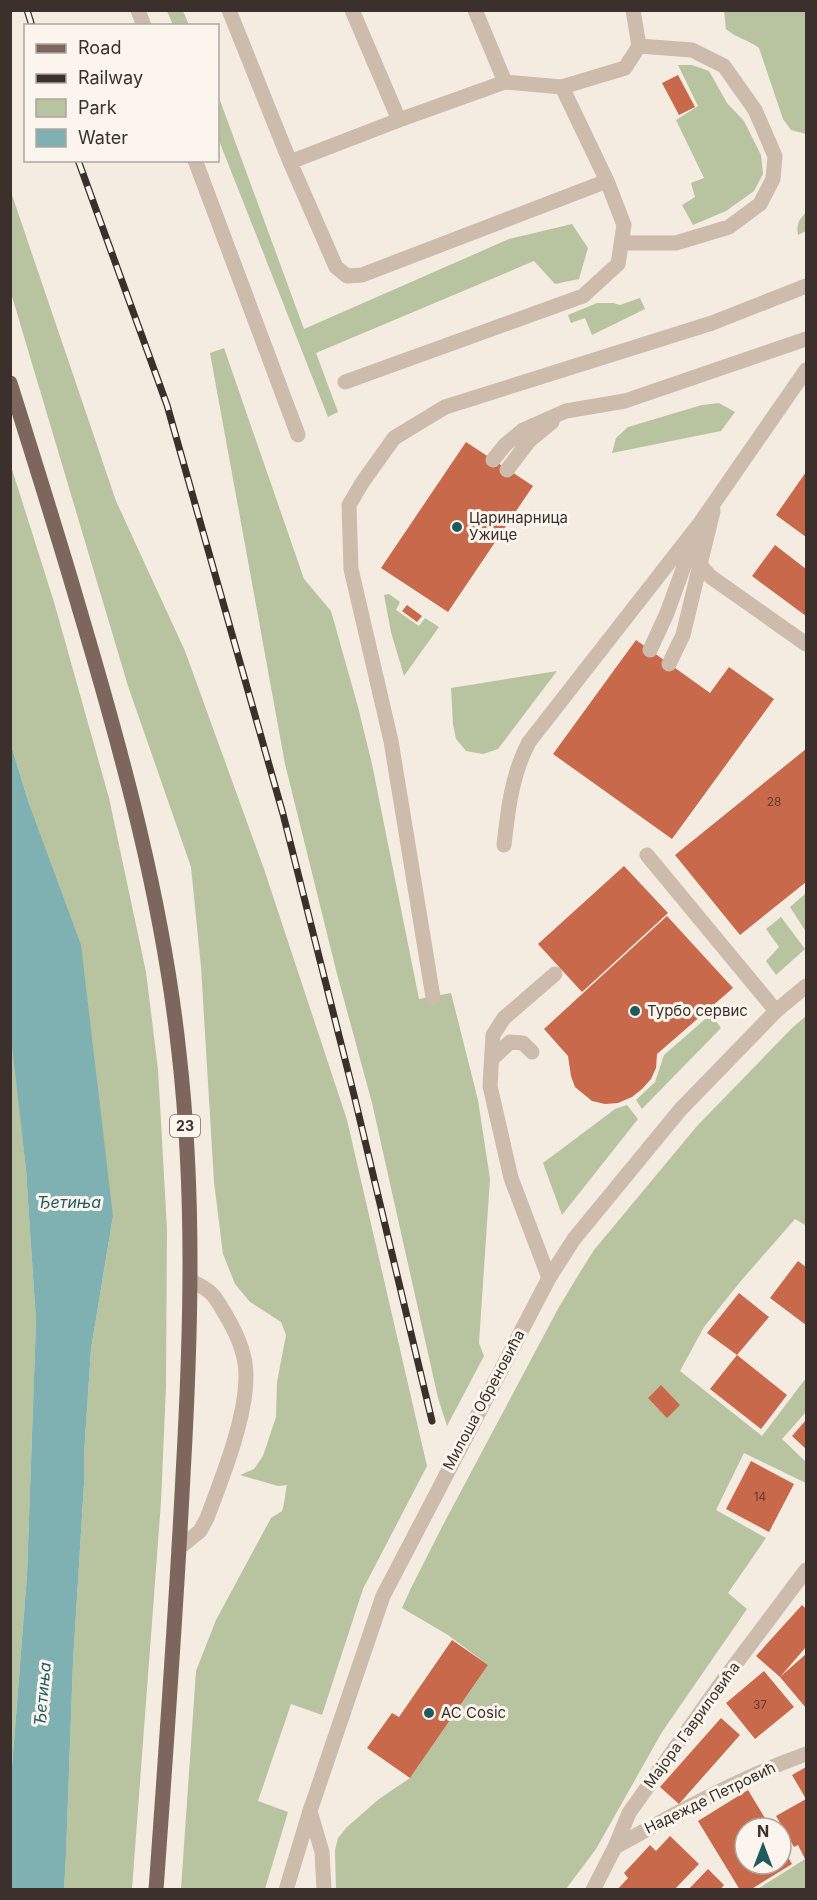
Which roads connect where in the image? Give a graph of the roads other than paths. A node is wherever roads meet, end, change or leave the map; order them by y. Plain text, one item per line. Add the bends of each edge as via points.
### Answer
1 (229, 10) edge
2 (352, 10) edge
3 (475, 10) edge
4 (633, 10) edge
5 (639, 46) junction
6 (505, 82) junction
7 (562, 87) junction
8 (399, 120) junction
9 (196, 162) edge
10 (290, 162) junction
11 (607, 181) junction
12 (621, 243) junction
13 (807, 285) edge
14 (807, 339) edge
15 (807, 370) edge
16 (345, 382) dead end
17 (10, 383) edge
18 (566, 411) junction
19 (298, 435) dead end
20 (493, 460) dead end
21 (507, 470) dead end
22 (718, 497) junction
23 (700, 523) junction
24 (700, 565) junction
25 (807, 644) edge
26 (650, 650) dead end
27 (669, 663) dead end
28 (504, 845) dead end
29 (646, 855) dead end
30 (555, 974) dead end
31 (807, 986) edge
32 (433, 997) dead end
33 (777, 1011) junction
34 (532, 1052) dead end
35 (492, 1059) junction
36 (549, 1278) junction
37 (191, 1281) junction
38 (179, 1548) junction
39 (807, 1570) edge
40 (807, 1754) edge
41 (310, 1811) junction
42 (615, 1847) junction
43 (156, 1890) edge
44 (286, 1890) edge
45 (324, 1890) edge
46 (593, 1890) edge

1 - 10 street
2 - 8 street
3 - 6 street
4 - 5 street
5 - 7 street via 625,68
5 - 12 street via 692,50 724,66 755,110 775,156 773,179 760,204 729,227 676,243
6 - 7 street
6 - 8 street
7 - 11 street
8 - 10 street
9 - 19 street
10 - 11 street via 336,267 347,276 362,275
11 - 12 street via 624,225
12 - 16 street via 618,264 583,296
13 - 32 street via 712,323 444,407 394,438 349,505 351,569 391,741
14 - 18 street via 625,401
15 - 22 street
17 - 37 main road, 23 via 98,671 153,890 180,1055
18 - 20 street via 523,430
18 - 21 street via 529,441
22 - 23 street
22 - 24 street
23 - 26 street
23 - 28 street via 529,742 516,771
24 - 25 street via 711,577
24 - 27 street via 683,635
29 - 33 street
30 - 35 street via 504,1018 493,1035
31 - 33 street, Милоша Обреновића
33 - 36 street, Милоша Обреновића via 680,1110 574,1239
34 - 35 street via 523,1043 510,1042
35 - 36 street via 490,1086 511,1178
36 - 41 street, Милоша Обреновића via 383,1596
37 - 38 main road, 23
37 - 38 street via 209,1290 217,1300 243,1353 246,1375 236,1436 207,1518 200,1530
38 - 43 main road, 23
39 - 42 street, Мајора Гавриловића via 629,1813
40 - 42 street, Надежде Петровић via 709,1796
41 - 44 street, Милоша Обреновића
41 - 45 street via 322,1852
42 - 46 street, Мајора Гавриловића

